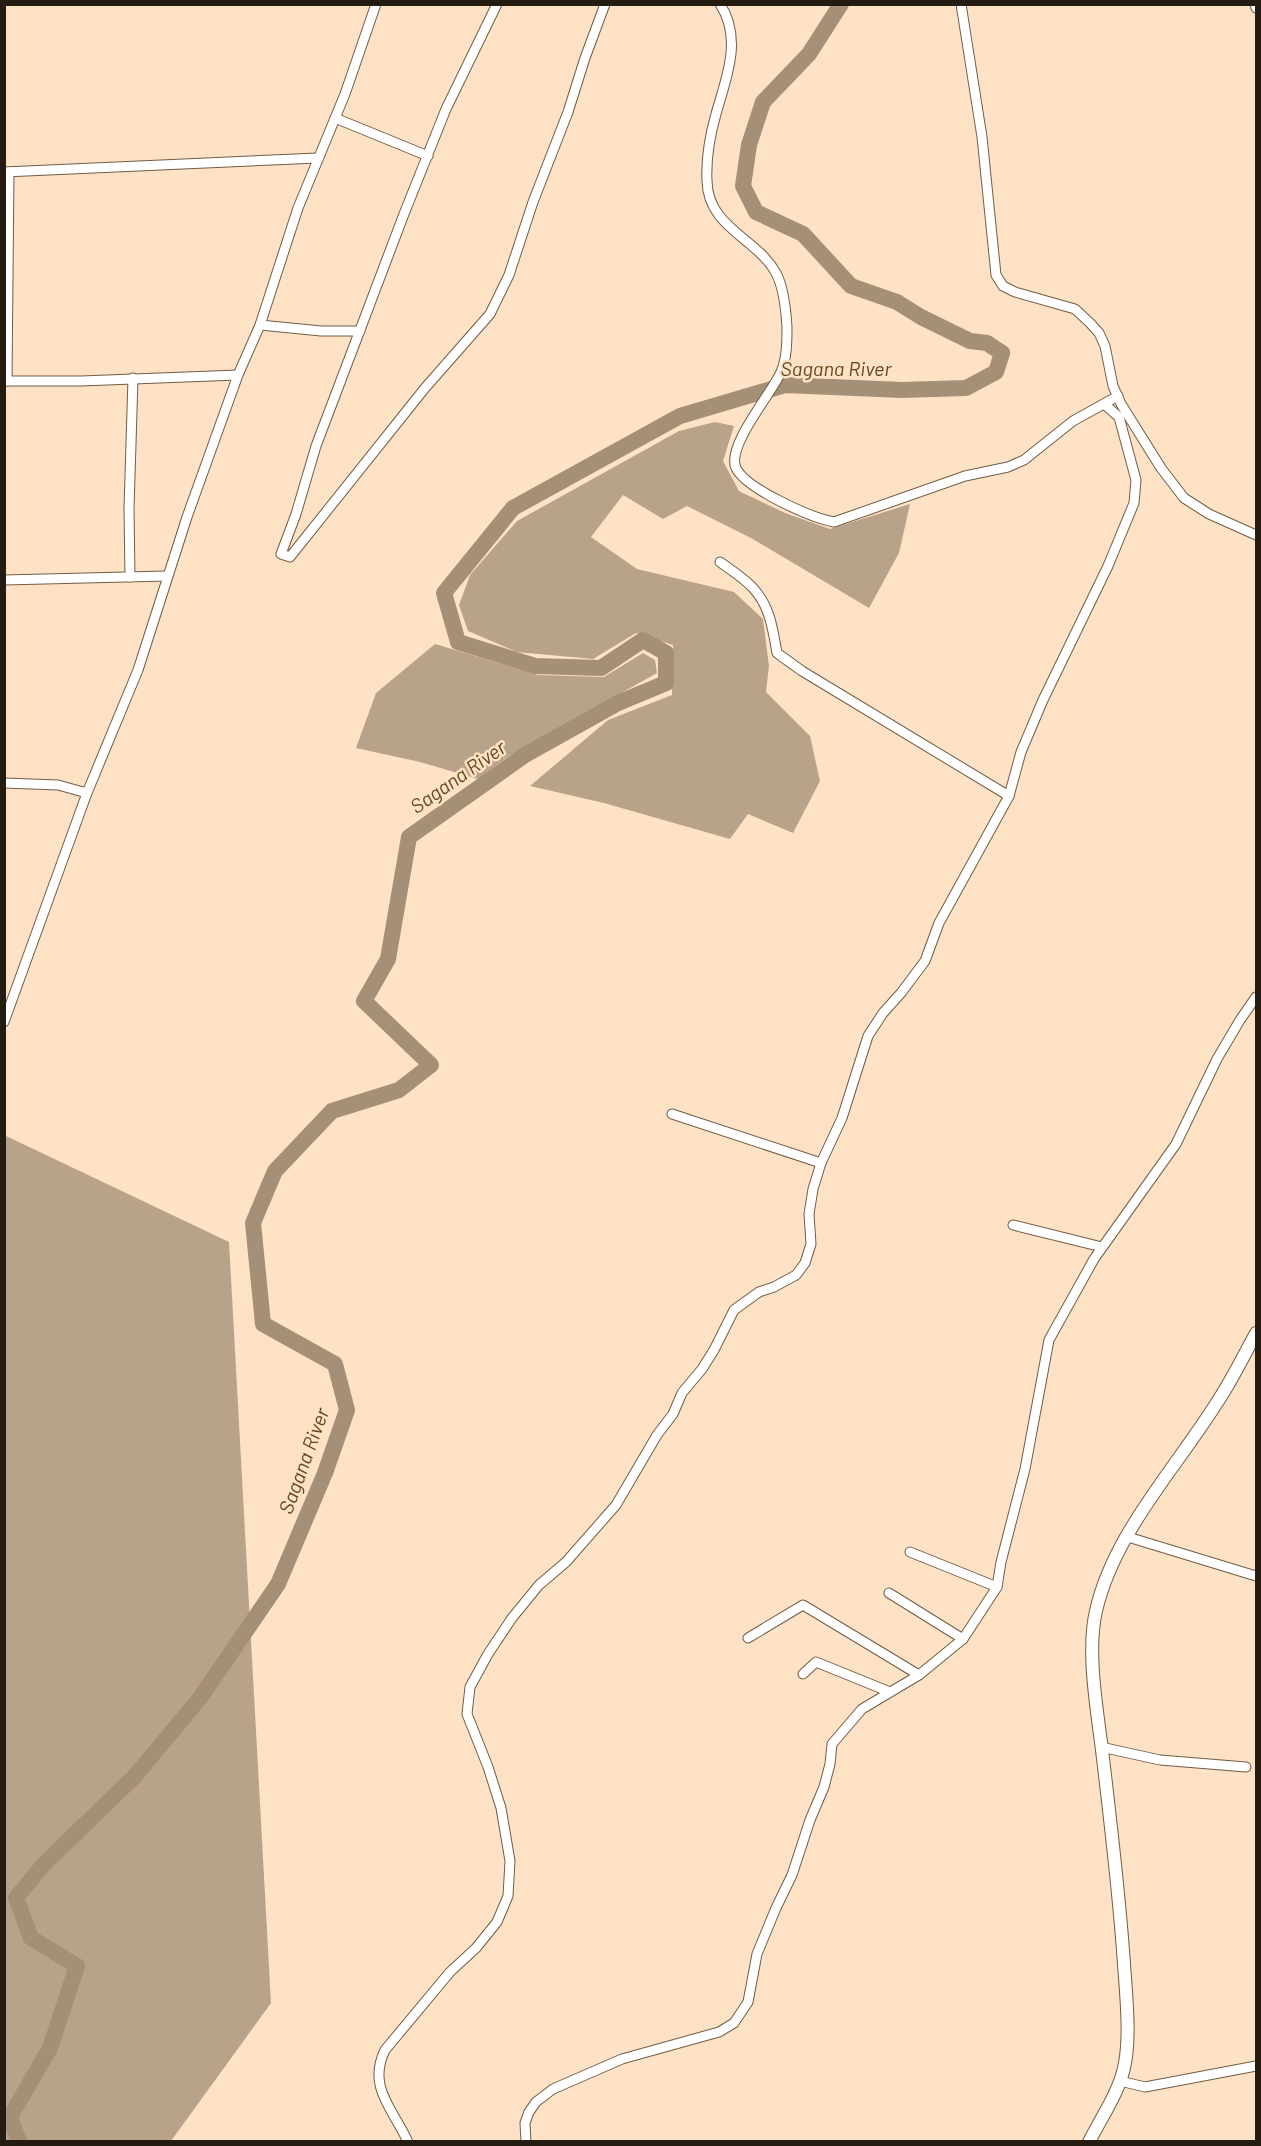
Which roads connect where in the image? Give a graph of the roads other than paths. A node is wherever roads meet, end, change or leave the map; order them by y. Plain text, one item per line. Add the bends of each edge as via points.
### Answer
1 (376, 4) edge
2 (497, 4) edge
3 (605, 4) edge
4 (720, 4) edge
5 (961, 4) edge
6 (335, 118) junction
7 (428, 156) junction
8 (318, 158) junction
9 (7, 172) edge
10 (260, 325) junction
11 (360, 331) junction
12 (237, 375) junction
13 (133, 378) junction
14 (6, 381) edge
15 (1118, 396) junction
16 (1104, 404) junction
17 (1257, 535) edge
18 (720, 562) dead end
19 (167, 576) junction
20 (130, 577) junction
21 (4, 580) edge
22 (4, 783) edge
23 (87, 793) junction
24 (1009, 796) junction
25 (1257, 997) edge
26 (4, 1022) edge
27 (672, 1114) dead end
28 (821, 1163) junction
29 (1013, 1225) dead end
30 (1102, 1247) junction
31 (1257, 1333) edge
32 (1128, 1537) junction
33 (910, 1552) dead end
34 (1257, 1576) edge
35 (997, 1587) junction
36 (889, 1593) dead end
37 (748, 1638) dead end
38 (963, 1639) junction
39 (803, 1674) dead end
40 (919, 1675) junction
41 (890, 1692) junction
42 (1101, 1747) junction
43 (1246, 1767) dead end
44 (1257, 2066) edge
45 (1120, 2081) junction
46 (408, 2142) edge
47 (526, 2142) edge
48 (1089, 2142) edge

1 - 6 street
2 - 7 street via 446,109
3 - 11 street via 508,275 490,314 425,388 290,557 281,554 316,446
4 - 16 street via 731,29 732,53 710,145 708,191 726,225 777,274 787,326 782,371 739,443 734,463 737,471 762,492 834,522 965,476 1016,464 1073,421
5 - 15 street via 982,137 996,275 1003,286 1075,309 1090,323 1105,346
6 - 7 street
6 - 8 street
7 - 11 street
8 - 9 street
8 - 10 street via 297,208
9 - 14 street
10 - 11 street
10 - 12 street
12 - 13 street
12 - 19 street
13 - 14 street
13 - 20 street
15 - 16 street
15 - 17 street via 1161,468 1184,498
16 - 24 street via 1119,417 1136,480 1134,503 1043,700 1021,752
18 - 24 street via 753,587 766,607 777,653
19 - 20 street
19 - 23 street via 138,670
20 - 21 street
22 - 23 street via 58,785
23 - 26 street
24 - 28 street via 939,923 925,961 868,1036 842,1118
25 - 30 street via 1217,1059 1176,1144
27 - 28 street
28 - 46 street via 809,1214 811,1244 805,1263 796,1275 759,1292 734,1310 702,1370 682,1393 674,1414 657,1435 616,1505 512,1618 470,1688 467,1714 503,1818 510,1861 508,1896 497,1922 450,1972 380,2061 380,2085
29 - 30 street
30 - 35 street via 1049,1340 1025,1469
31 - 32 street via 1217,1404
32 - 34 street
32 - 42 street via 1114,1560 1095,1613 1092,1654
33 - 35 street
35 - 38 street
36 - 38 street
37 - 40 street via 803,1605
38 - 40 street
39 - 41 street via 816,1662
40 - 41 street
41 - 47 street via 862,1708 832,1744 824,1787 792,1875 757,1954 748,2002 734,2024 719,2032 622,2059 553,2089 529,2112
42 - 43 street via 1160,1760
42 - 45 street via 1117,1871 1127,2001 1125,2066
44 - 45 street via 1145,2087
45 - 48 street

